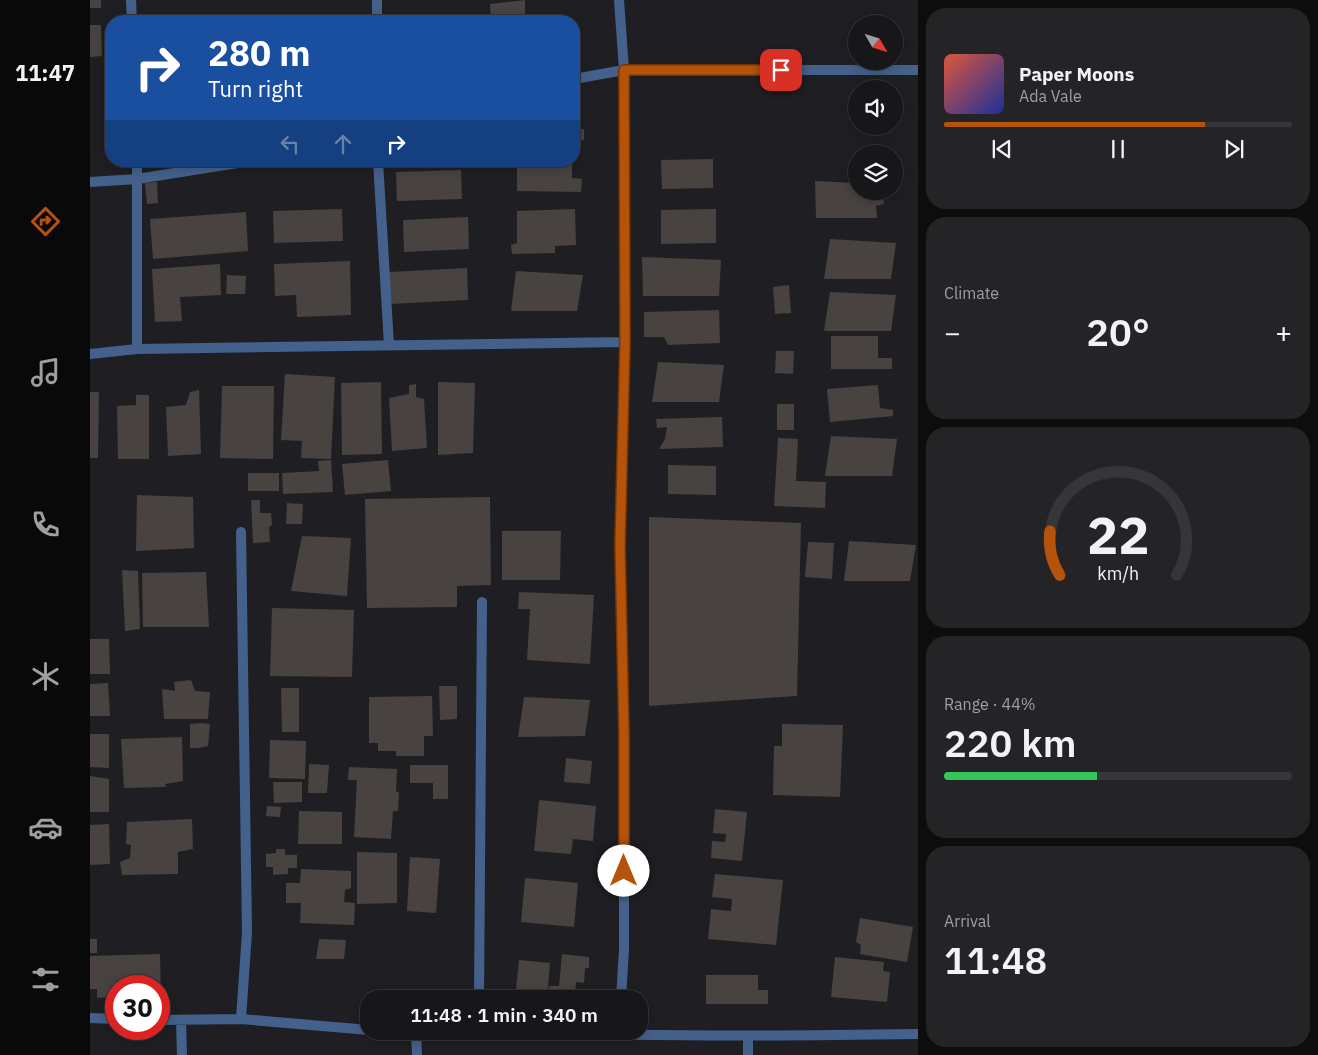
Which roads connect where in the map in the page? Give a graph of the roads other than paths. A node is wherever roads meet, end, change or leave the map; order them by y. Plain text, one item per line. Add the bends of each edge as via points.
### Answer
1 (131, 0) edge
2 (377, 0) edge
3 (619, 0) edge
4 (132, 15) edge
5 (377, 15) edge
6 (624, 70) junction
7 (918, 70) edge
8 (580, 78) edge
9 (137, 167) edge
10 (212, 167) edge
11 (378, 167) edge
12 (137, 179) junction
13 (90, 182) edge
14 (625, 342) junction
15 (389, 345) junction
16 (137, 350) junction
17 (90, 354) edge
18 (241, 532) dead end
19 (482, 602) dead end
20 (479, 990) edge
21 (622, 990) edge
22 (90, 1018) edge
23 (105, 1019) edge
24 (241, 1019) junction
25 (170, 1020) edge
26 (181, 1021) junction
27 (360, 1029) edge
28 (648, 1034) edge
29 (918, 1034) edge
30 (748, 1037) junction
31 (416, 1040) edge
32 (182, 1055) edge
33 (417, 1055) edge
34 (748, 1055) edge

1 - 4 street
2 - 5 street
3 - 6 street
6 - 7 street
6 - 8 street
6 - 14 street
9 - 12 street
10 - 12 street
11 - 15 street
12 - 13 street
12 - 16 street
14 - 15 street
14 - 21 street via 620,545 624,735
15 - 16 street
16 - 17 street
18 - 24 street via 247,932
19 - 20 street
22 - 23 street
24 - 26 street
24 - 27 street
25 - 26 street
26 - 32 street
28 - 30 street
29 - 30 street
30 - 34 street
31 - 33 street

